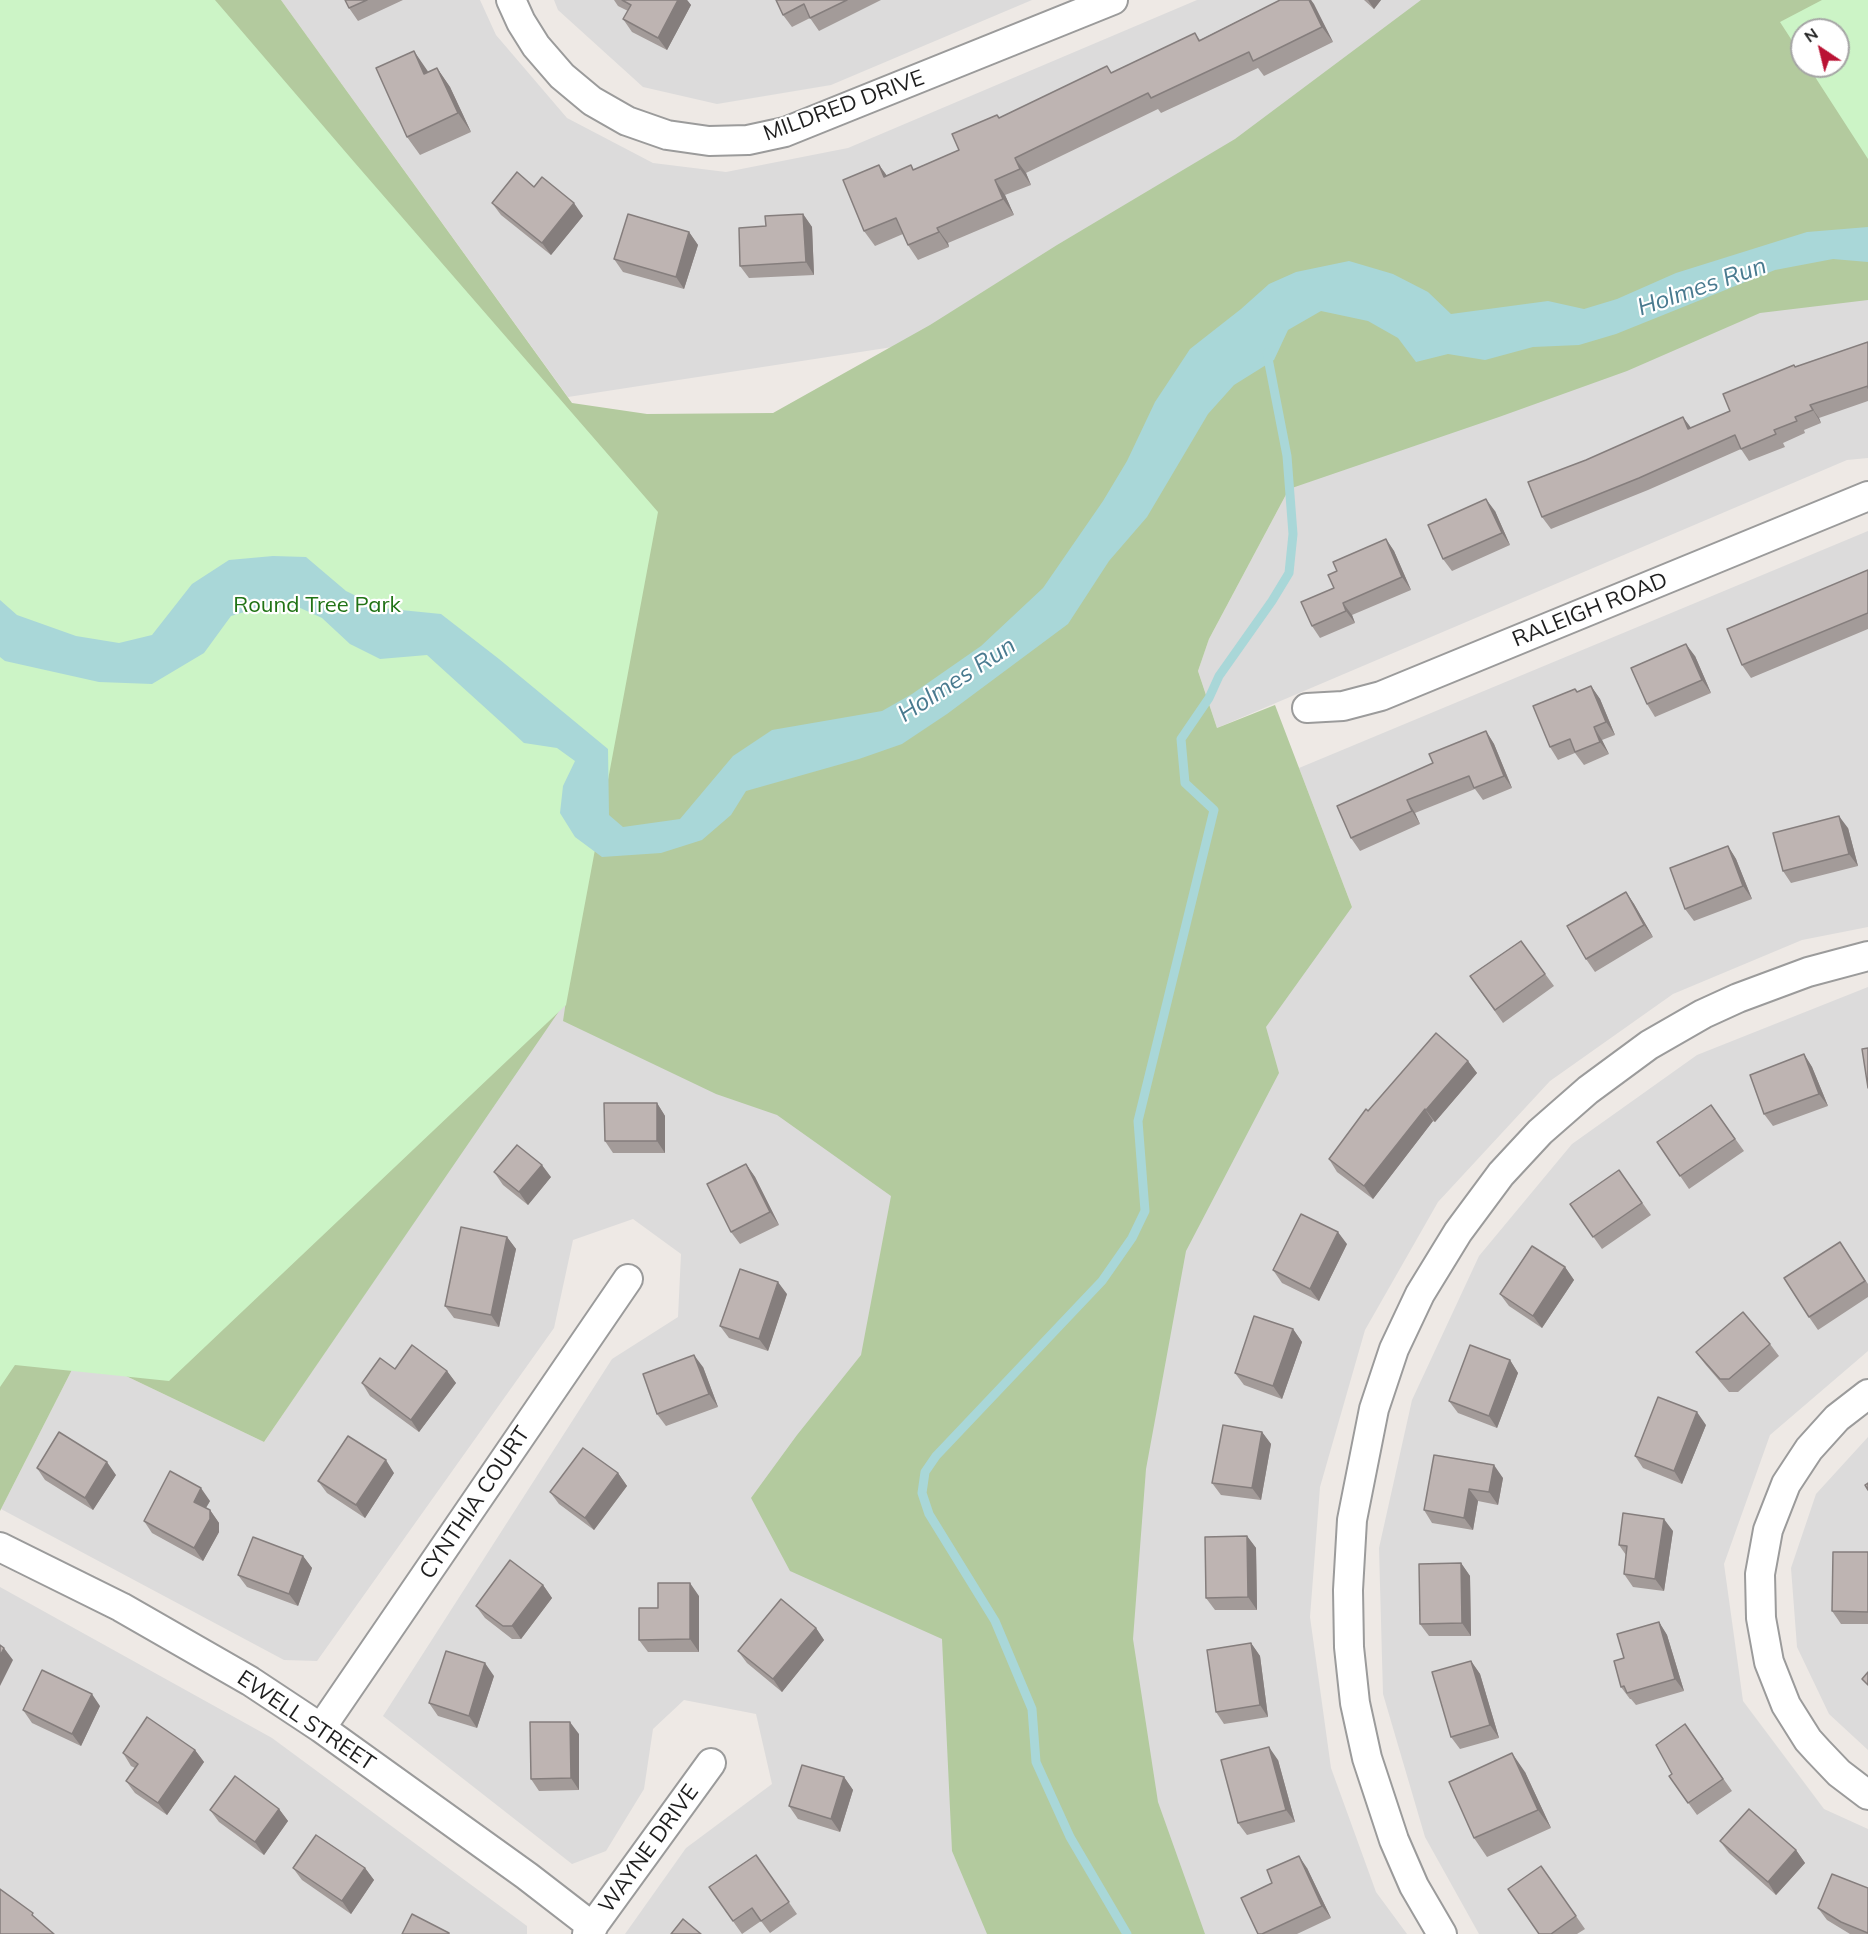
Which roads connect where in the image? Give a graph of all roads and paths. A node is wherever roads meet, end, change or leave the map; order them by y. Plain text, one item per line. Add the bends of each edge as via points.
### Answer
1 (511, 0) edge
2 (1113, 0) edge
3 (1868, 496) edge
4 (1307, 708) dead end
5 (1868, 956) edge
6 (628, 1279) dead end
7 (1868, 1394) edge
8 (0, 1547) edge
9 (321, 1728) junction
10 (711, 1763) dead end
11 (1868, 1795) edge
12 (590, 1930) edge
13 (1442, 1934) edge

1 - 2 street, MILDRED DRIVE via 536,46 562,76 592,101 627,121 667,135 709,141 748,140 785,132
3 - 4 street, RALEIGH ROAD via 1381,696 1343,706
5 - 13 street via 1808,972 1703,1014 1649,1045 1588,1090 1540,1132 1486,1193 1424,1287 1394,1349 1374,1409 1352,1520 1349,1647 1355,1703 1367,1758 1394,1840 1414,1886
6 - 9 street, CYNTHIA COURT
7 - 11 street via 1837,1418 1809,1449 1786,1484 1768,1530 1760,1574 1761,1618 1769,1662 1786,1705 1813,1746
8 - 9 street, EWELL STREET via 121,1607 250,1681
9 - 12 street, EWELL STREET via 527,1876
10 - 12 street, WAYNE DRIVE

